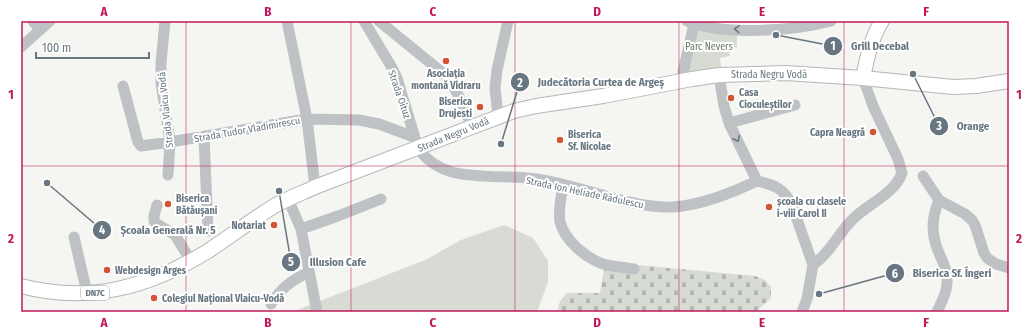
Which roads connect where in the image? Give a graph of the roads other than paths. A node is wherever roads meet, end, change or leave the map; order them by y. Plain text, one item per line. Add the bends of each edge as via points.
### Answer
1 (33, 21) edge
2 (50, 21) edge
3 (165, 21) edge
4 (287, 21) edge
5 (379, 21) edge
6 (508, 21) edge
7 (831, 21) edge
8 (882, 21) edge
9 (691, 22) edge
10 (368, 23) edge
11 (805, 24) edge
12 (763, 25) edge
13 (40, 30) junction
14 (21, 47) edge
15 (719, 75) junction
16 (863, 78) junction
17 (681, 81) junction
18 (1009, 81) edge
19 (123, 86) dead end
20 (795, 104) dead end
21 (498, 116) junction
22 (307, 119) junction
23 (729, 123) junction
24 (472, 127) junction
25 (204, 136) junction
26 (170, 142) junction
27 (416, 142) junction
28 (168, 175) dead end
29 (923, 176) dead end
30 (757, 181) junction
31 (563, 186) junction
32 (315, 187) junction
33 (288, 199) junction
34 (381, 199) dead end
35 (939, 200) junction
36 (157, 205) dead end
37 (301, 229) junction
38 (208, 232) dead end
39 (74, 237) dead end
40 (191, 261) junction
41 (813, 265) junction
42 (1009, 268) edge
43 (634, 269) dead end
44 (309, 272) junction
45 (21, 286) edge
46 (87, 293) junction
47 (271, 304) dead end
48 (317, 312) edge
49 (802, 312) edge
50 (938, 312) edge

1 - 13 street
2 - 13 street
3 - 26 street, Strada Vlaicu Vodă via 161,83
4 - 22 street
5 - 24 street via 453,84
6 - 21 street via 495,88
7 - 11 street
8 - 16 main road via 874,35
12 -> 9 street via 731,29
9 - 17 street
10 - 27 street, Strada Oituz via 397,78
11 - 12 street
13 - 14 street
15 - 16 main road, Strada Negru Vodă / DN7C via 785,73
15 - 17 main road, Strada Negru Vodă / DN7C
15 - 23 street
16 - 18 main road, Strada Negru Vodă via 953,86 976,86
16 - 41 street via 902,173 886,193 852,219 828,252
17 - 21 main road, Strada Negru Vodă / DN7C via 536,106
19 - 26 street, Strada Tudor Vladimirescu via 140,144 142,146
20 - 23 street
21 - 24 main road, Strada Negru Vodă / DN7C
22 - 25 street, Strada Tudor Vladimirescu
22 - 27 street, Strada Tudor Vladimirescu via 359,120 379,124
22 - 32 street
23 -> 30 street
24 - 27 main road, Strada Negru Vodă / DN7C
25 - 26 street, Strada Tudor Vladimirescu
25 - 38 street
26 - 28 street, Strada Vlaicu Vodă
27 - 31 street, Strada Ion Heliade Rădulescu via 423,156 440,168 452,172 537,179
27 - 32 main road, Strada Negru Vodă / DN7C
29 - 35 street
30 - 31 street, Strada Ion Heliade Rădulescu via 711,199 672,207 634,203
30 - 41 street via 777,187 788,197
31 - 43 street via 560,222 569,238 596,261
32 - 33 main road, Strada Negru Vodă / DN7C
33 - 37 street
33 - 40 main road, Strada Negru Vodă / DN7C
34 - 37 street
35 - 42 street via 972,220 976,225 986,258
35 - 50 street via 935,209 933,230 936,246 944,263 947,285
36 - 40 street via 154,221 175,235
37 - 44 street
39 - 46 street
40 - 46 main road, Strada Negru Vodă / DN7C via 150,281 121,289
41 - 49 street
44 - 47 street via 288,283
44 - 48 street
45 - 46 main road, Strada Negru Vodă / DN7C via 57,293

